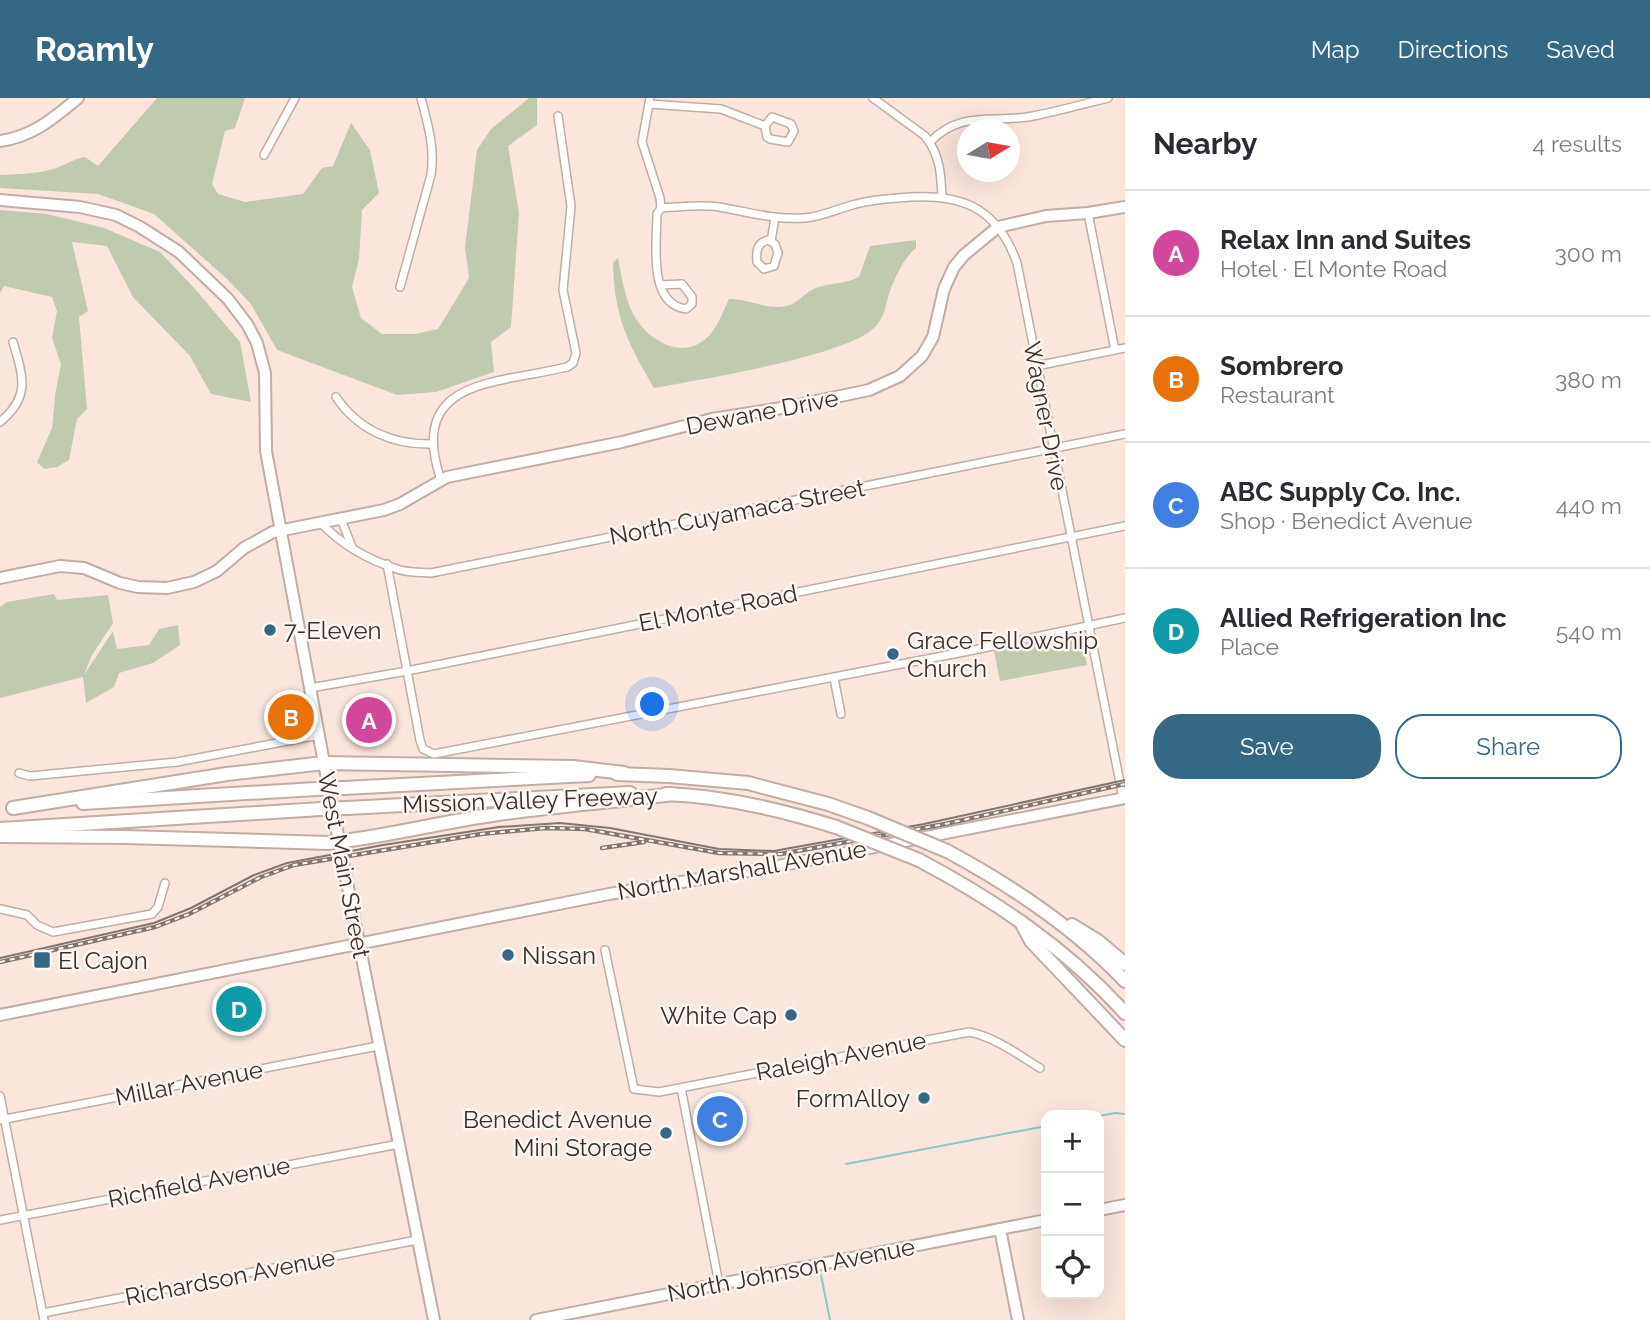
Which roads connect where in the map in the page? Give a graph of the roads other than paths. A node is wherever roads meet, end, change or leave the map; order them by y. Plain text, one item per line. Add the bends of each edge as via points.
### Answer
1 (78, 98) edge
2 (295, 98) edge
3 (421, 98) edge
4 (873, 98) edge
5 (1108, 98) edge
6 (650, 101) edge
7 (558, 116) dead end
8 (765, 126) dead end
9 (0, 141) edge
10 (930, 142) junction
11 (264, 155) dead end
12 (942, 197) junction
13 (0, 200) edge
14 (1125, 207) edge
15 (661, 208) junction
16 (1088, 213) junction
17 (775, 218) junction
18 (998, 227) junction
19 (771, 241) dead end
20 (661, 285) junction
21 (400, 287) dead end
22 (13, 342) dead end
23 (1125, 348) edge
24 (1115, 350) junction
25 (1036, 366) junction
26 (336, 397) dead end
27 (0, 422) edge
28 (1125, 434) edge
29 (432, 444) junction
30 (1052, 448) junction
31 (441, 480) junction
32 (341, 519) junction
33 (320, 523) junction
34 (1125, 526) edge
35 (281, 529) junction
36 (1070, 536) junction
37 (352, 548) junction
38 (387, 565) junction
39 (0, 578) edge
40 (1125, 618) edge
41 (1088, 626) junction
42 (407, 671) junction
43 (834, 677) junction
44 (310, 688) junction
45 (841, 714) dead end
46 (319, 735) junction
47 (324, 763) junction
48 (19, 773) dead end
49 (624, 773) junction
50 (672, 794) junction
51 (1124, 798) edge
52 (7, 809) edge
53 (0, 829) edge
54 (0, 836) edge
55 (339, 842) junction
56 (166, 883) dead end
57 (1028, 900) junction
58 (0, 909) edge
59 (1019, 918) junction
60 (359, 944) junction
61 (605, 950) dead end
62 (1125, 964) edge
63 (1125, 981) edge
64 (1125, 1013) edge
65 (0, 1015) edge
66 (1125, 1040) edge
67 (378, 1046) junction
68 (1040, 1068) dead end
69 (681, 1088) junction
70 (0, 1096) edge
71 (2, 1119) edge
72 (399, 1143) junction
73 (1125, 1205) edge
74 (1104, 1209) edge
75 (24, 1215) junction
76 (0, 1220) edge
77 (1041, 1221) edge
78 (1000, 1229) junction
79 (416, 1240) junction
80 (719, 1284) junction
81 (44, 1316) edge
82 (433, 1320) edge
83 (536, 1320) edge
84 (1018, 1320) edge

1 - 9 main road via 40,128
2 - 11 street
3 - 21 street via 433,161
4 - 10 street
5 - 10 street via 1026,117 975,118
6 - 8 street via 721,110
6 - 15 street via 642,142
7 - 29 street via 571,206 563,290 576,354 573,363 476,385 460,393 442,409
10 - 12 street via 940,165
12 - 17 street, Wagner Drive via 867,202 807,218
12 - 18 street, Wagner Drive via 973,207
13 - 35 main road, West Main Street via 80,206 116,215 179,252 235,306 253,333 263,363 266,451
14 - 16 main road, Dewane Drive
15 - 17 street, Wagner Drive via 705,206
15 - 20 street via 656,265
16 - 18 main road, Dewane Drive
16 - 24 street
17 - 19 street
18 - 25 street, Wagner Drive via 1017,263
18 - 31 main road, Dewane Drive via 959,260 944,289 931,342 916,364 896,379 869,390 712,419
20 - 20 street via 673,305 686,309 692,304 682,284
22 - 27 street via 22,378 21,396 14,411
23 - 24 street
24 - 25 street
25 - 30 street, Wagner Drive
26 - 29 street via 354,418 376,433
28 - 30 street, North Cuyamaca Street
29 - 31 street
30 - 36 street, Wagner Drive
30 - 38 street, North Cuyamaca Street via 431,573
31 - 32 main road, Dewane Drive via 400,504
32 - 33 main road, Dewane Drive
32 - 37 street
33 - 35 main road
33 - 37 street, North Cuyamaca Street
34 - 36 street, El Monte Road
35 - 39 main road via 244,548 217,571 167,588 138,587 84,568 60,566
35 - 44 main road, West Main Street
36 - 41 street, Wagner Drive
36 - 42 street, El Monte Road
37 - 38 street, North Cuyamaca Street
38 - 42 street
40 - 41 street
41 - 43 street
41 - 51 street, Wagner Drive
42 - 43 street via 423,749 434,754
42 - 44 street, El Monte Road
43 - 45 street
44 - 46 main road, West Main Street
46 - 47 main road, West Main Street
46 - 48 street via 177,762 30,776
47 - 49 highway via 559,767
47 - 52 highway
47 - 55 main road, West Main Street
49 - 52 highway, Mission Valley Freeway, bridge
49 - 57 highway, Mission Valley Freeway, bridge via 748,783 828,804 947,850
50 - 53 highway, Mission Valley Freeway, bridge via 597,793
50 - 55 highway via 496,814
50 - 59 highway, Mission Valley Freeway, bridge via 793,814 836,827 919,860
51 - 60 main road, North Marshall Avenue
54 - 55 highway
55 - 60 main road, West Main Street
56 - 58 street via 152,914 53,932 18,911
57 - 62 highway via 1098,941
57 - 63 highway, Mission Valley Freeway via 1060,922
59 - 64 highway, Mission Valley Freeway
59 - 66 highway via 1031,941
60 - 65 main road, North Marshall Avenue
60 - 67 main road, West Main Street
61 - 69 street, Raleigh Avenue via 634,1089 659,1092
67 - 71 street, Millar Avenue
67 - 72 main road, West Main Street
68 - 69 street, Raleigh Avenue via 989,1038 969,1032
69 - 80 street
70 - 71 street
71 - 75 street
72 - 75 street, Richfield Avenue
72 - 79 main road, West Main Street
73 - 74 main road
75 - 76 street, Richfield Avenue
75 - 81 street
77 - 78 main road, North Johnson Avenue
78 - 80 main road, North Johnson Avenue
78 - 84 main road
79 - 81 street, Richardson Avenue
79 - 82 main road, West Main Street
80 - 83 main road, North Johnson Avenue

